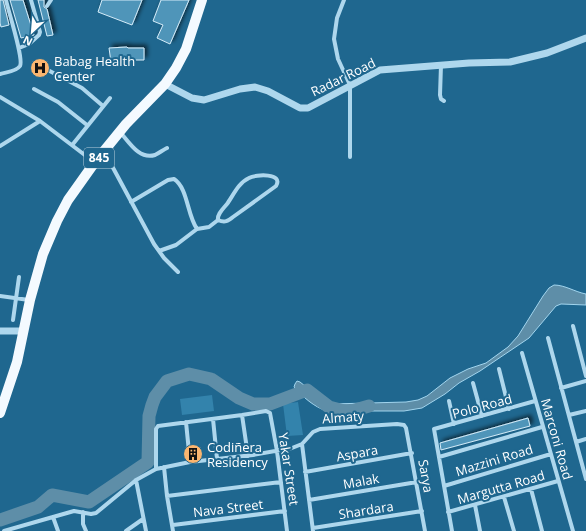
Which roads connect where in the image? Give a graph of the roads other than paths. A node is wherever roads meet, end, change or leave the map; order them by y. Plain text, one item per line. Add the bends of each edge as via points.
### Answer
1 (6, 0) edge
2 (31, 0) edge
3 (51, 0) edge
4 (202, 0) edge
5 (344, 0) edge
6 (47, 6) dead end
7 (586, 38) edge
8 (19, 48) junction
9 (441, 65) junction
10 (42, 67) dead end
11 (0, 73) edge
12 (165, 84) junction
13 (350, 85) junction
14 (34, 89) dead end
15 (0, 98) edge
16 (110, 98) dead end
17 (444, 101) dead end
18 (103, 106) junction
19 (40, 121) junction
20 (87, 125) junction
21 (120, 131) junction
22 (73, 144) junction
23 (0, 146) edge
24 (167, 148) dead end
25 (104, 151) junction
26 (350, 157) dead end
27 (95, 162) junction
28 (131, 202) junction
29 (218, 220) junction
30 (197, 229) junction
31 (160, 251) junction
32 (178, 272) dead end
33 (19, 277) dead end
34 (0, 296) edge
35 (16, 298) junction
36 (30, 300) junction
37 (13, 320) dead end
38 (574, 326) dead end
39 (0, 331) edge
40 (24, 331) junction
41 (548, 338) dead end
42 (522, 353) dead end
43 (499, 370) dead end
44 (586, 376) edge
45 (586, 380) edge
46 (473, 383) dead end
47 (561, 388) junction
48 (449, 401) dead end
49 (535, 401) junction
50 (509, 409) junction
51 (586, 411) edge
52 (0, 413) edge
53 (242, 415) junction
54 (569, 415) junction
55 (482, 416) junction
56 (213, 419) junction
57 (186, 422) junction
58 (454, 424) junction
59 (404, 425) joint
60 (542, 427) junction
61 (586, 439) edge
62 (576, 442) junction
63 (302, 444) junction
64 (277, 451) junction
65 (412, 453) junction
66 (551, 454) junction
67 (248, 456) junction
68 (439, 457) junction
69 (217, 459) junction
70 (190, 462) junction
71 (164, 467) junction
72 (585, 468) edge
73 (156, 469) junction
74 (305, 472) junction
75 (586, 479) edge
76 (136, 480) junction
77 (558, 481) junction
78 (281, 482) junction
79 (417, 482) junction
80 (444, 486) junction
81 (531, 489) junction
82 (167, 496) junction
83 (504, 497) junction
84 (309, 500) junction
85 (475, 505) junction
86 (285, 511) junction
87 (422, 511) junction
88 (83, 512) junction
89 (448, 512) junction
90 (53, 516) junction
91 (143, 518) junction
92 (27, 525) junction
93 (172, 525) junction
94 (313, 530) edge
95 (4, 531) edge
96 (29, 531) edge
97 (58, 531) edge
98 (86, 531) edge
99 (126, 531) edge
100 (146, 531) edge
101 (173, 531) edge
102 (287, 531) edge
103 (425, 531) edge
104 (452, 531) edge
105 (480, 531) edge
106 (514, 531) edge
107 (542, 531) edge
108 (573, 531) edge

1 - 8 street
2 - 8 street via 40,32 29,44
3 - 6 street
4 - 12 main road, 845 via 186,49
5 - 13 street via 334,39 338,59
7 - 9 street, Radar Road via 547,53 510,62
8 - 11 street via 20,66 16,70
9 - 13 street, Radar Road via 380,70
9 - 17 street via 440,95
10 - 18 street via 82,88
12 - 13 street, Radar Road via 201,100 255,87 300,108 308,108
12 - 21 main road, 845
13 - 26 street
14 - 20 street via 58,102
15 - 19 street
16 - 18 street
18 - 20 street
19 - 22 street
19 - 23 street
20 - 22 street
21 - 24 street via 141,154 148,156
21 - 25 main road, 845
22 - 27 street
25 - 27 main road, 845
25 - 28 street
27 - 36 main road, 845 via 68,200 55,225 43,254
28 - 30 street via 174,179 182,186
28 - 31 street
29 - 29 street via 227,221 276,186 278,180 267,176 250,177 235,192 219,214
29 - 30 street via 209,228
30 - 31 street via 176,245
31 - 32 street
33 - 35 street
34 - 35 street
35 - 36 street
35 - 37 street
36 - 40 main road, 845
38 - 44 street
39 - 40 street
40 - 52 main road, 845
41 - 47 street
42 - 49 street, Marconi Road
43 - 50 street
45 - 47 street
46 - 55 street
47 - 54 street
48 - 58 street
49 - 50 street, Polo Road
49 - 60 street, Marconi Road
50 - 55 street, Polo Road
51 - 54 street
53 - 56 street
53 - 64 street, Yakar Street via 266,410 270,413
53 - 67 street
54 - 62 street
55 - 58 street, Polo Road
56 - 57 street
56 - 69 street
57 - 70 street
57 - 73 street via 157,427
58 - 68 street, Polo Road via 434,429
59 - 63 street, Almaty via 320,429 313,432
59 - 65 street, Sarya
60 - 66 street, Marconi Road
60 - 68 street
61 - 62 street
62 - 72 street
63 - 64 street, Almaty
63 - 74 street
64 - 67 street, Almaty
64 - 78 street, Yakar Street
65 - 74 street, Aspara
65 - 79 street, Sarya
66 - 77 street, Marconi Road
66 - 80 street, Mazzini Road
67 - 69 street, Almaty
68 - 80 street
69 - 70 street, Almaty
70 - 71 street, Almaty
71 - 73 street, Almaty
71 - 82 street
72 - 75 street
73 - 76 street, Almaty
74 - 84 street
76 - 88 street, Almaty via 96,513
76 - 91 street
77 - 81 street, Margutta Road
77 - 108 street, Marconi Road
78 - 82 street
78 - 86 street, Yakar Street
79 - 84 street, Malak
79 - 87 street, Sarya
80 - 89 street
81 - 83 street, Margutta Road
81 - 107 street
82 - 93 street
83 - 85 street, Margutta Road
83 - 106 street
84 - 94 street
85 - 89 street, Margutta Road
85 - 105 street
86 - 93 street, Nava Street
86 - 102 street, Yakar Street
87 - 94 street, Shardara
87 - 103 street, Sarya
88 - 90 street, Almaty via 74,511
88 - 98 street
89 - 104 street
90 - 92 street, Almaty
90 - 97 street
91 - 99 street
91 - 100 street
92 - 95 street, Almaty
92 - 96 street
93 - 101 street

